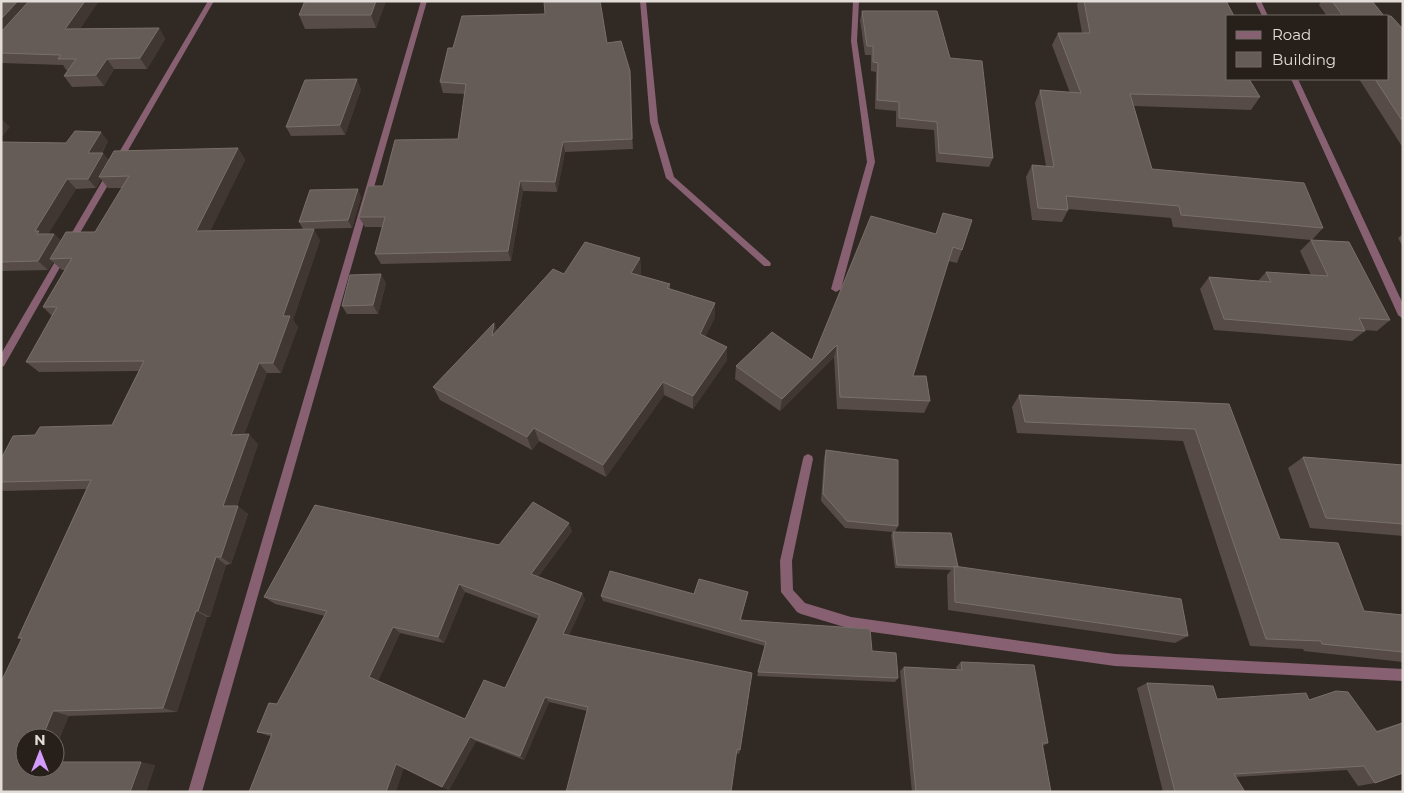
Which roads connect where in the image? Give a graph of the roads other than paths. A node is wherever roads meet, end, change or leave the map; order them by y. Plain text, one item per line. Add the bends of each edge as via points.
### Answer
1 (211, 1) edge
2 (424, 1) edge
3 (643, 1) edge
4 (856, 1) edge
5 (1258, 1) edge
6 (1265, 15) edge
7 (1294, 80) edge
8 (767, 264) dead end
9 (836, 288) dead end
10 (1403, 315) edge
11 (1, 363) edge
12 (808, 459) dead end
13 (1403, 674) edge
14 (195, 792) edge

1 - 11 street
2 - 14 street
3 - 8 street via 654,122 670,178
4 - 9 street via 854,41 871,162
5 - 6 street
7 - 10 street
12 - 13 street via 786,561 787,592 801,608 851,623 1115,660

